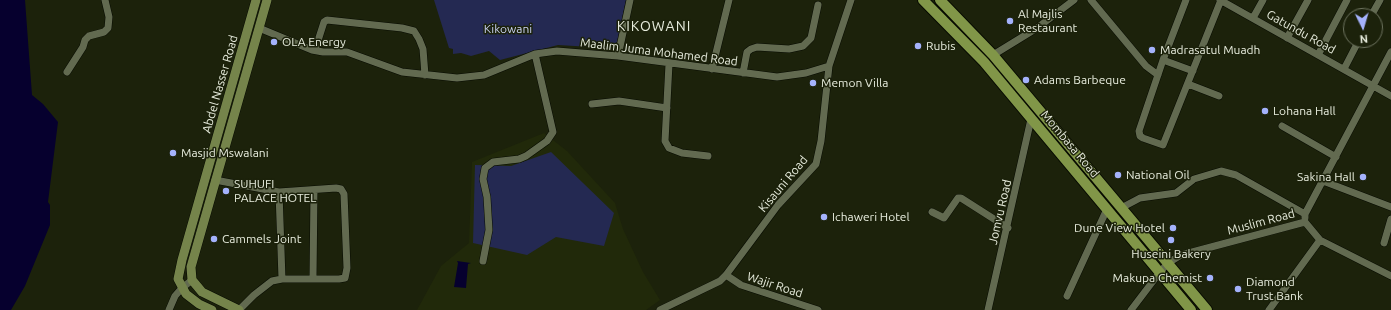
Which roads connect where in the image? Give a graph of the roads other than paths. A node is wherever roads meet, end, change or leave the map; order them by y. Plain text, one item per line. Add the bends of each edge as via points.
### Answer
1 (105, 0) edge
2 (256, 0) edge
3 (267, 0) edge
4 (630, 0) edge
5 (729, 0) edge
6 (851, 0) edge
7 (923, 0) edge
8 (940, 0) edge
9 (1074, 0) edge
10 (1091, 0) edge
11 (1186, 0) edge
12 (1221, 0) edge
13 (1263, 0) edge
14 (1308, 0) edge
15 (1347, 0) edge
16 (818, 5) dead end
17 (1253, 18) junction
18 (259, 28) junction
19 (1287, 38) junction
20 (1355, 48) edge
21 (315, 50) junction
22 (1391, 52) edge
23 (536, 54) junction
24 (993, 55) junction
25 (1318, 55) junction
26 (618, 56) junction
27 (240, 59) junction
28 (1163, 60) junction
29 (249, 64) junction
30 (669, 64) junction
31 (829, 66) junction
32 (712, 69) junction
33 (1344, 69) junction
34 (1193, 71) junction
35 (67, 72) dead end
36 (743, 73) junction
37 (425, 75) junction
38 (1158, 75) junction
39 (1188, 84) junction
40 (1372, 85) junction
41 (1219, 96) dead end
42 (1391, 96) edge
43 (592, 104) dead end
44 (667, 108) junction
45 (1031, 119) junction
46 (1282, 126) dead end
47 (708, 156) dead end
48 (1336, 157) junction
49 (215, 180) junction
50 (1323, 181) junction
51 (314, 191) junction
52 (279, 192) junction
53 (1391, 207) edge
54 (1123, 208) junction
55 (1107, 209) junction
56 (932, 212) dead end
57 (1305, 214) junction
58 (1391, 219) edge
59 (1305, 222) junction
60 (1008, 228) junction
61 (1320, 240) junction
62 (1384, 243) dead end
63 (1165, 259) junction
64 (484, 261) dead end
65 (1152, 263) junction
66 (1160, 272) junction
67 (726, 275) junction
68 (1391, 276) edge
69 (313, 278) junction
70 (282, 279) junction
71 (192, 280) junction
72 (182, 288) junction
73 (1067, 296) dead end
74 (666, 309) edge
75 (169, 310) edge
76 (212, 310) edge
77 (239, 310) edge
78 (818, 310) edge
79 (988, 310) edge
80 (1131, 310) edge
81 (1192, 310) edge
82 (1207, 310) edge
83 (1269, 310) edge

1 - 35 street via 109,17 108,28 85,40 80,53
2 - 27 main road, Abdel Nasser Road
3 - 18 main road, Abdel Nasser Road
4 - 26 street
5 - 32 street
6 - 31 street, Kisauni Road
7 - 45 highway, Mombasa Road via 984,62
8 - 24 highway, Mombasa Road
9 - 24 street via 1038,28
10 - 38 street via 1146,66
11 - 28 street
12 - 17 street, Gatundu Road
12 - 34 street
13 - 17 street
14 - 19 street
15 - 25 street
16 - 36 street via 811,38 803,46 757,46 747,52
17 - 19 street, Gatundu Road
18 - 21 street, Maalim Juma Mohamed Road
18 - 29 main road, Abdel Nasser Road
19 - 25 street, Gatundu Road
20 - 33 street
21 - 37 street, Maalim Juma Mohamed Road via 347,52 394,69
21 - 37 street via 324,22 327,20 402,28 414,31 419,38 423,49
22 - 40 street, Muslim Road
23 - 26 street, Maalim Juma Mohamed Road via 557,52
23 - 37 street, Maalim Juma Mohamed Road via 477,77
23 - 64 street via 552,132 548,141 526,156 493,162 485,168 482,179 487,197 488,230
24 - 54 highway, Mombasa Road
25 - 33 street, Gatundu Road
26 - 30 street, Maalim Juma Mohamed Road
27 - 29 main road
27 - 72 main road, Abdel Nasser Road via 182,260 178,279
28 - 34 street
28 - 38 street
29 - 49 main road, Abdel Nasser Road
30 - 32 street, Maalim Juma Mohamed Road
30 - 44 street
31 - 36 street, Maalim Juma Mohamed Road via 806,73 777,77
31 - 67 street, Kisauni Road via 816,164 783,199
32 - 36 street, Maalim Juma Mohamed Road
33 - 40 street, Gatundu Road
34 - 39 street
38 - 39 street via 1139,134 1163,145
39 - 41 street
40 - 42 street, Gatundu Road
40 - 48 street, Muslim Road
43 - 44 street via 619,101
44 - 47 street via 665,141 669,148 682,153
45 - 55 highway, Mombasa Road
45 - 60 street, Jomvu Road
46 - 48 street
48 - 50 street, Muslim Road
49 - 52 street
49 - 71 main road, Abdel Nasser Road via 192,260
50 - 53 street
50 - 57 street, Muslim Road
51 - 52 street
51 - 69 street
51 - 69 street via 336,188 344,194 347,268 345,278
52 - 70 street
54 - 57 street via 1140,198 1176,193 1194,179 1221,171 1236,175
54 - 63 highway, Mombasa Road
55 - 65 highway, Mombasa Road
55 - 73 street
56 - 60 street via 944,218 958,198 961,198
57 - 59 street, Muslim Road
58 - 62 street
59 - 61 street
59 - 63 street, Muslim Road
60 - 79 street, Jomvu Road
61 - 68 street
61 - 83 street
63 - 65 highway
63 - 66 street
63 - 82 highway, Mombasa Road
65 - 66 highway, Mombasa Road
66 - 80 street
66 - 81 highway, Mombasa Road
67 - 74 street, Kisauni Road via 720,281
67 - 78 street, Wajir Road via 741,285
69 - 70 street
70 - 77 street via 268,283
71 - 72 street
71 - 77 main road via 202,292
72 - 75 street
72 - 76 main road via 190,298

